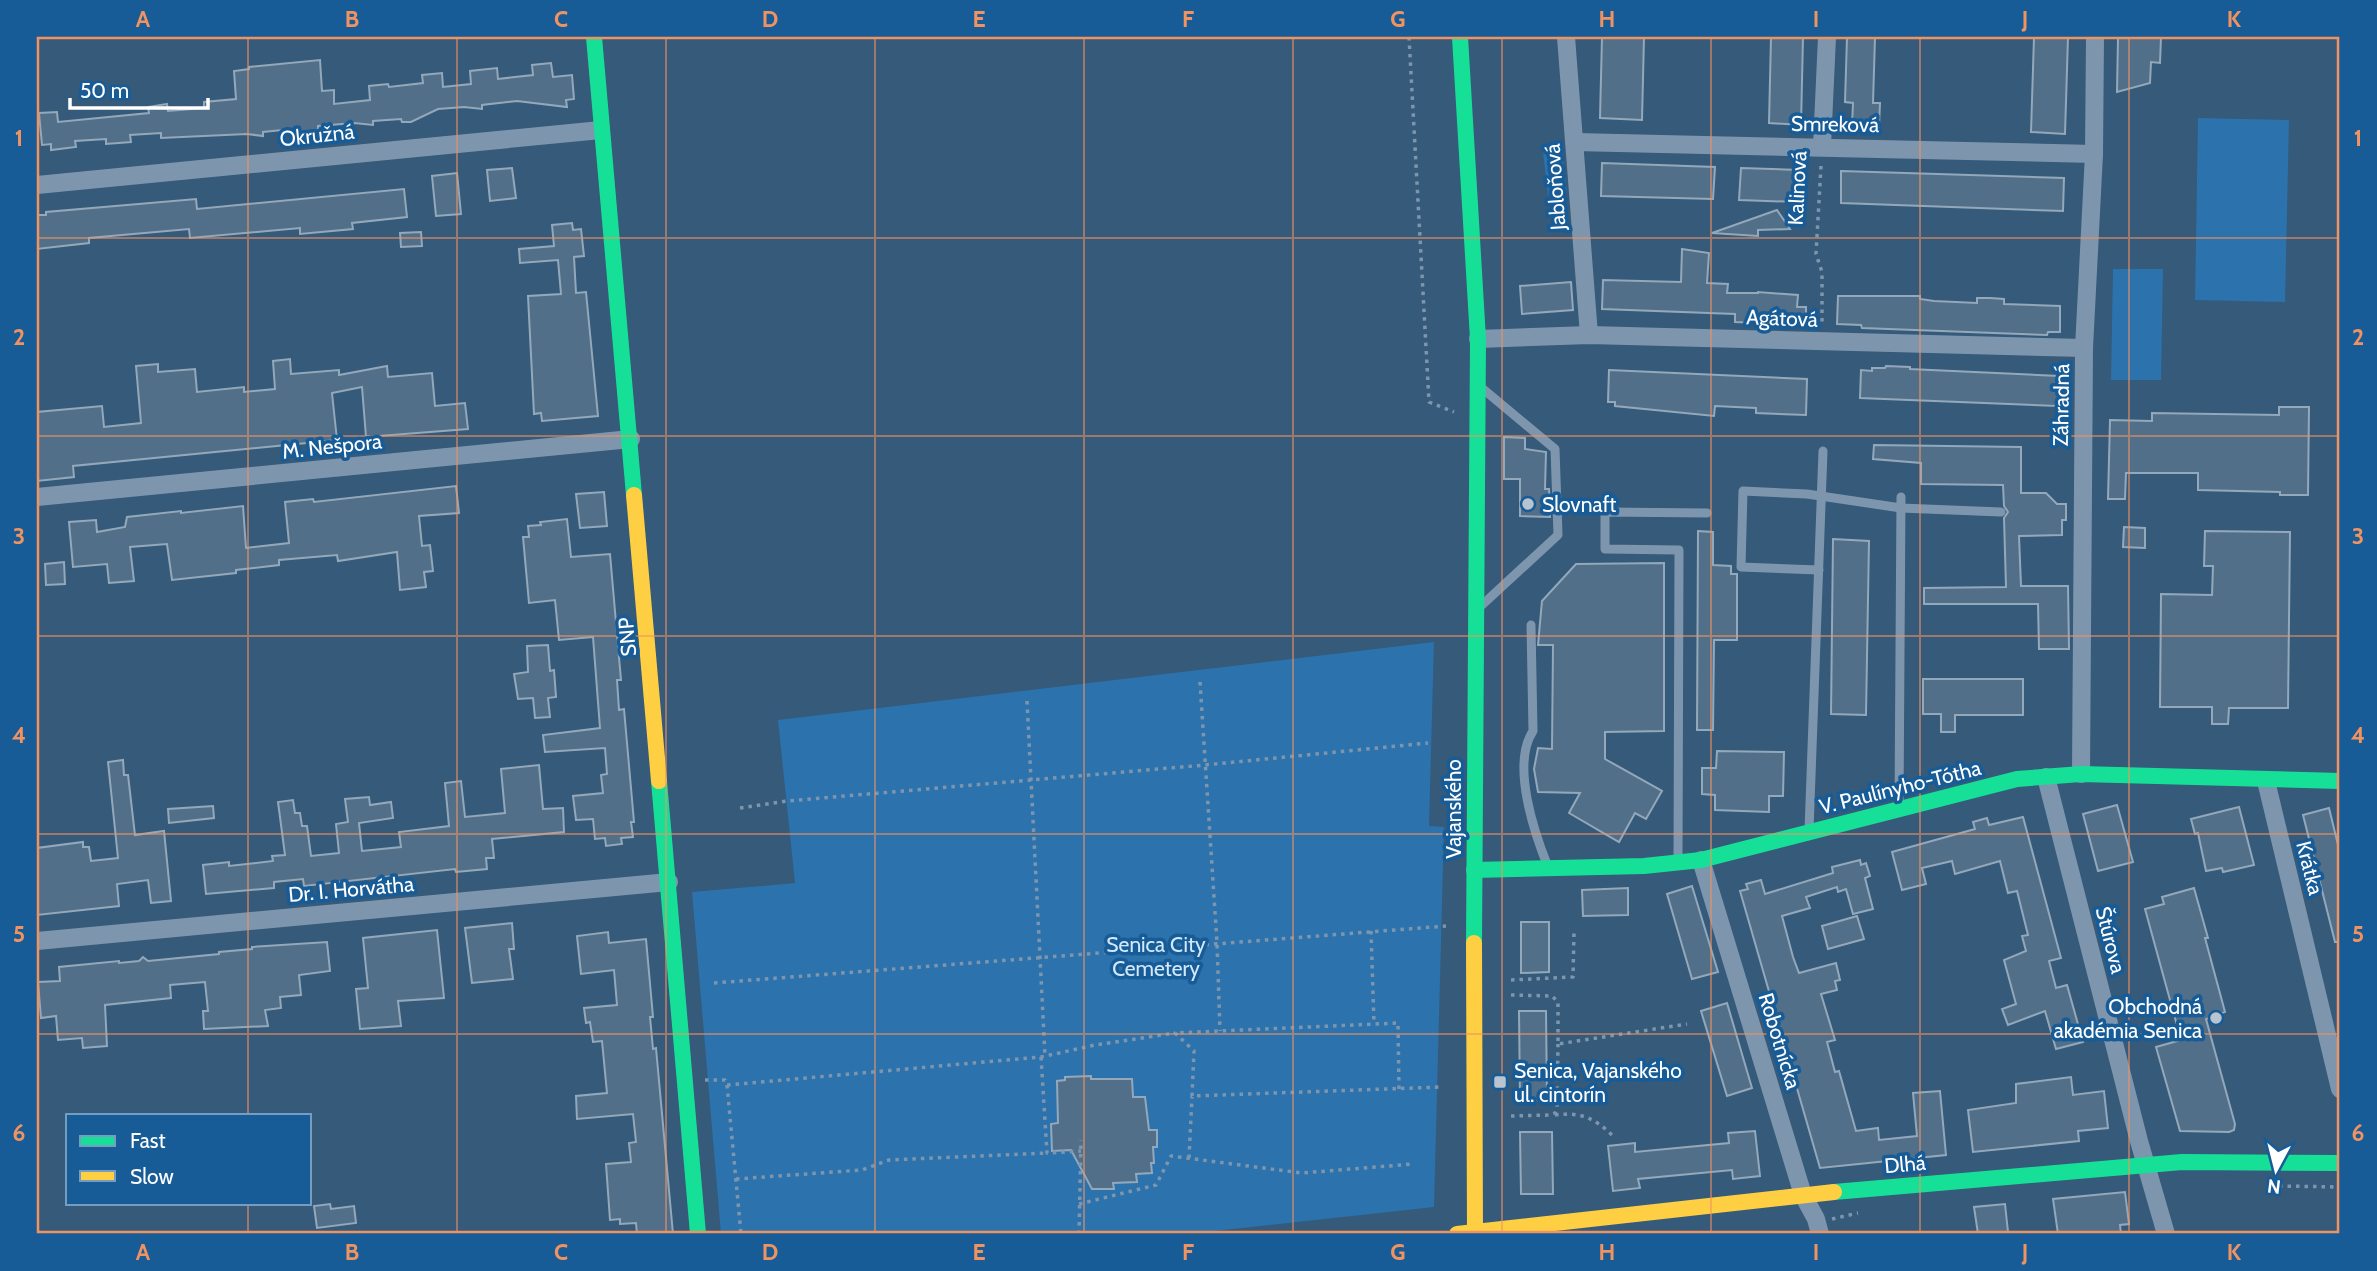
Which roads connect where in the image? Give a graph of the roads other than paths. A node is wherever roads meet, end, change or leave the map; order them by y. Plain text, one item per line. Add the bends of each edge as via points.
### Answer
1 (594, 37) edge
2 (1460, 37) edge
3 (1566, 37) edge
4 (1827, 37) edge
5 (2095, 37) edge
6 (601, 130) junction
7 (1575, 142) junction
8 (1822, 146) junction
9 (2094, 154) junction
10 (37, 185) edge
11 (1589, 335) junction
12 (1478, 339) junction
13 (2084, 348) junction
14 (1476, 383) junction
15 (631, 439) junction
16 (1823, 451) dead end
17 (1822, 496) junction
18 (37, 497) edge
19 (1901, 503) junction
20 (2001, 512) dead end
21 (1707, 513) dead end
22 (1819, 570) junction
23 (1475, 612) junction
24 (1531, 625) dead end
25 (2081, 774) junction
26 (2046, 778) junction
27 (2266, 781) junction
28 (2340, 782) edge
29 (1899, 809) junction
30 (1809, 832) junction
31 (1700, 860) junction
32 (1678, 862) junction
33 (1549, 869) junction
34 (1474, 870) junction
35 (669, 882) junction
36 (37, 941) edge
37 (2340, 1090) edge
38 (2340, 1163) edge
39 (2146, 1164) junction
40 (1803, 1195) junction
41 (1475, 1233) edge
42 (698, 1234) edge
43 (1457, 1234) edge
44 (1820, 1234) edge
45 (2166, 1234) edge

1 - 6 street, SNP
2 - 12 street, Vajanského
3 - 7 street, Jabloňová
4 - 8 street, Kalinová
5 - 9 street, Záhradná
6 - 10 street, Okružná
6 - 15 street, SNP
7 - 8 street, Smreková
7 - 11 street, Jabloňová
8 - 9 street, Smreková
9 - 13 street, Záhradná
11 - 12 street, Agátová
11 - 13 street, Agátová
12 - 14 street, Vajanského
13 - 25 street, Záhradná
14 - 23 street, Vajanského
14 - 23 lane via 1555,449 1558,535
15 - 18 street, M. Nešpora
15 - 35 street, SNP
16 - 17 lane
17 - 19 lane
17 - 22 lane
17 - 22 lane via 1743,491 1741,567
19 - 20 lane
19 - 29 lane
21 - 32 lane via 1605,512 1605,550 1679,550
22 - 30 lane
23 - 34 street, Vajanského
24 - 33 lane via 1533,731 1526,741 1524,790
25 - 26 street, V. Paulínyho-Tótha
25 - 27 street, V. Paulínyho-Tótha
26 - 29 street, V. Paulínyho-Tótha via 2017,779
26 - 39 street, Štúrova
27 - 28 street, V. Paulínyho-Tótha
27 - 37 street, Krátka
29 - 30 street, V. Paulínyho-Tótha
30 - 31 street, V. Paulínyho-Tótha
31 - 32 street, V. Paulínyho-Tótha
31 - 40 street, Robotnícka
32 - 33 street, V. Paulínyho-Tótha
33 - 34 street, V. Paulínyho-Tótha
34 - 41 street, Vajanského
35 - 36 street, Dr. I. Horvátha
35 - 42 street, SNP
38 - 39 street, Dlhá
39 - 40 street, Dlhá
39 - 45 street, Štúrova
40 - 41 street, Dlhá
40 - 44 street, Robotnícka
41 - 43 street, Dlhá

